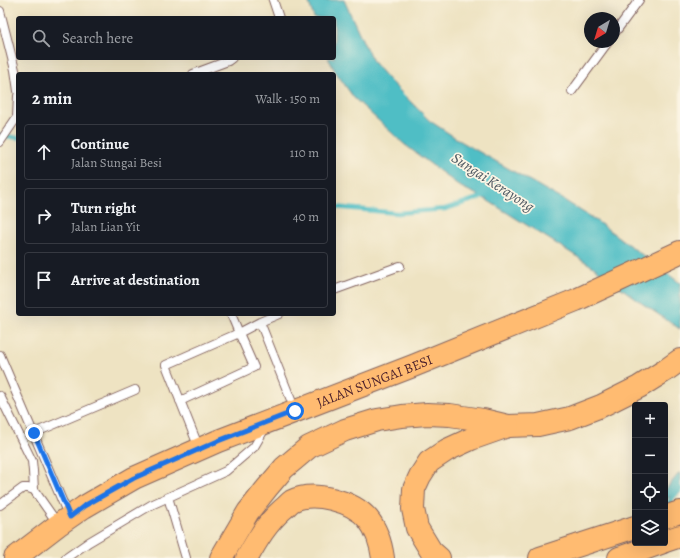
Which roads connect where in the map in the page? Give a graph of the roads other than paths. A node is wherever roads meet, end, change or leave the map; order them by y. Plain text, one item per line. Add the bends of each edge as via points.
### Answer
1 (273, 0) edge
2 (639, 0) edge
3 (0, 11) edge
4 (278, 16) edge
5 (620, 26) edge
6 (604, 48) edge
7 (229, 60) edge
8 (198, 72) edge
9 (16, 77) edge
10 (572, 91) dead end
11 (16, 120) edge
12 (0, 142) edge
13 (680, 252) edge
14 (400, 266) dead end
15 (336, 289) edge
16 (232, 316) edge
17 (274, 316) edge
18 (260, 322) junction
19 (239, 333) junction
20 (0, 355) edge
21 (673, 365) edge
22 (135, 390) dead end
23 (0, 396) edge
24 (180, 401) junction
25 (295, 411) junction
26 (269, 421) junction
27 (508, 426) junction
28 (34, 433) junction
29 (199, 449) junction
30 (34, 490) junction
31 (168, 497) junction
32 (0, 505) edge
33 (680, 512) edge
34 (668, 516) edge
35 (64, 521) junction
36 (632, 528) edge
37 (671, 539) edge
38 (15, 558) edge
39 (66, 558) edge
40 (186, 558) edge
41 (221, 558) edge
42 (247, 558) edge
43 (383, 558) edge
44 (439, 558) edge
45 (540, 558) edge
46 (619, 558) edge

1 - 4 lane
2 - 5 lane
3 - 9 lane
6 - 10 lane
7 - 8 lane
11 - 12 lane
13 - 25 main road, JALAN SUNGAI BESI via 576,300
14 - 15 lane
16 - 19 lane
17 - 18 lane
18 - 19 lane
18 - 25 lane
19 - 24 lane via 166,365
19 - 24 lane via 254,367
20 - 28 lane
21 - 27 main road via 639,387 570,418 538,425
22 - 28 lane
23 - 30 lane via 32,460
24 - 29 lane
25 - 26 main road, JALAN SUNGAI BESI
26 - 29 main road, JALAN SUNGAI BESI
26 - 31 lane via 254,447 226,471
27 - 41 main road via 450,415 427,414 377,420 345,430 309,447 284,468 248,512
27 - 44 main road via 447,450 429,462 420,476 414,489 413,509 417,528 431,551
28 - 35 lane
29 - 35 main road, JALAN SUNGAI BESI via 134,478 84,506
30 - 32 lane via 23,488
30 - 35 lane
31 - 39 lane
31 - 40 lane
33 - 34 main road
35 - 38 main road, JALAN SUNGAI BESI
36 - 45 main road
37 - 46 main road
42 - 43 main road via 275,516 292,502 306,497 324,497 341,501 367,518 376,530

